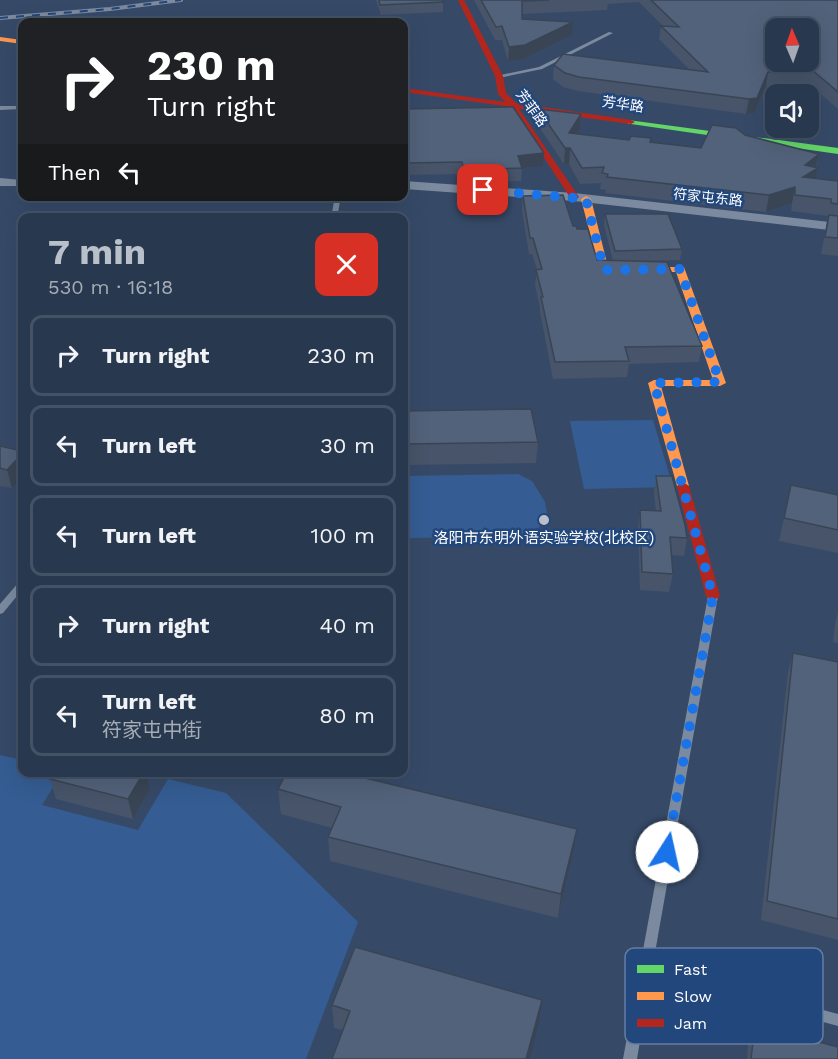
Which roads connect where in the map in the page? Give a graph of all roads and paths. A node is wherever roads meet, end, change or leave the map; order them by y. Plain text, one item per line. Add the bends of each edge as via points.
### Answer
1 (461, 0) edge
2 (0, 30) edge
3 (18, 32) edge
4 (611, 33) dead end
5 (0, 39) edge
6 (18, 41) edge
7 (499, 76) junction
8 (408, 82) edge
9 (408, 91) edge
10 (502, 94) junction
11 (513, 105) junction
12 (0, 108) edge
13 (18, 108) edge
14 (838, 140) edge
15 (838, 151) edge
16 (0, 182) edge
17 (18, 183) edge
18 (408, 185) edge
19 (580, 198) junction
20 (838, 227) edge
21 (18, 589) edge
22 (713, 596) joint
23 (0, 611) edge
24 (650, 948) edge
25 (823, 1016) edge
26 (838, 1020) edge
27 (633, 1044) edge
28 (630, 1059) edge

1 - 7 street, 芳菲路
2 - 3 street
4 - 7 lane via 540,68
5 - 6 street
7 - 10 street, 芳菲路
8 - 10 street, 芳华路
9 - 11 street, 芳华路
10 - 11 street, 芳菲路
10 - 14 street, 芳华路
11 - 15 street, 芳华路
11 - 19 street, 芳菲路
12 - 13 lane
16 - 17 street
18 - 19 street, 符家屯东路
19 - 20 street, 符家屯东路
19 - 22 street, 芳菲路 via 604,270 680,269 720,382 654,383
21 - 23 lane
22 - 24 lane
25 - 26 lane
27 - 28 lane

